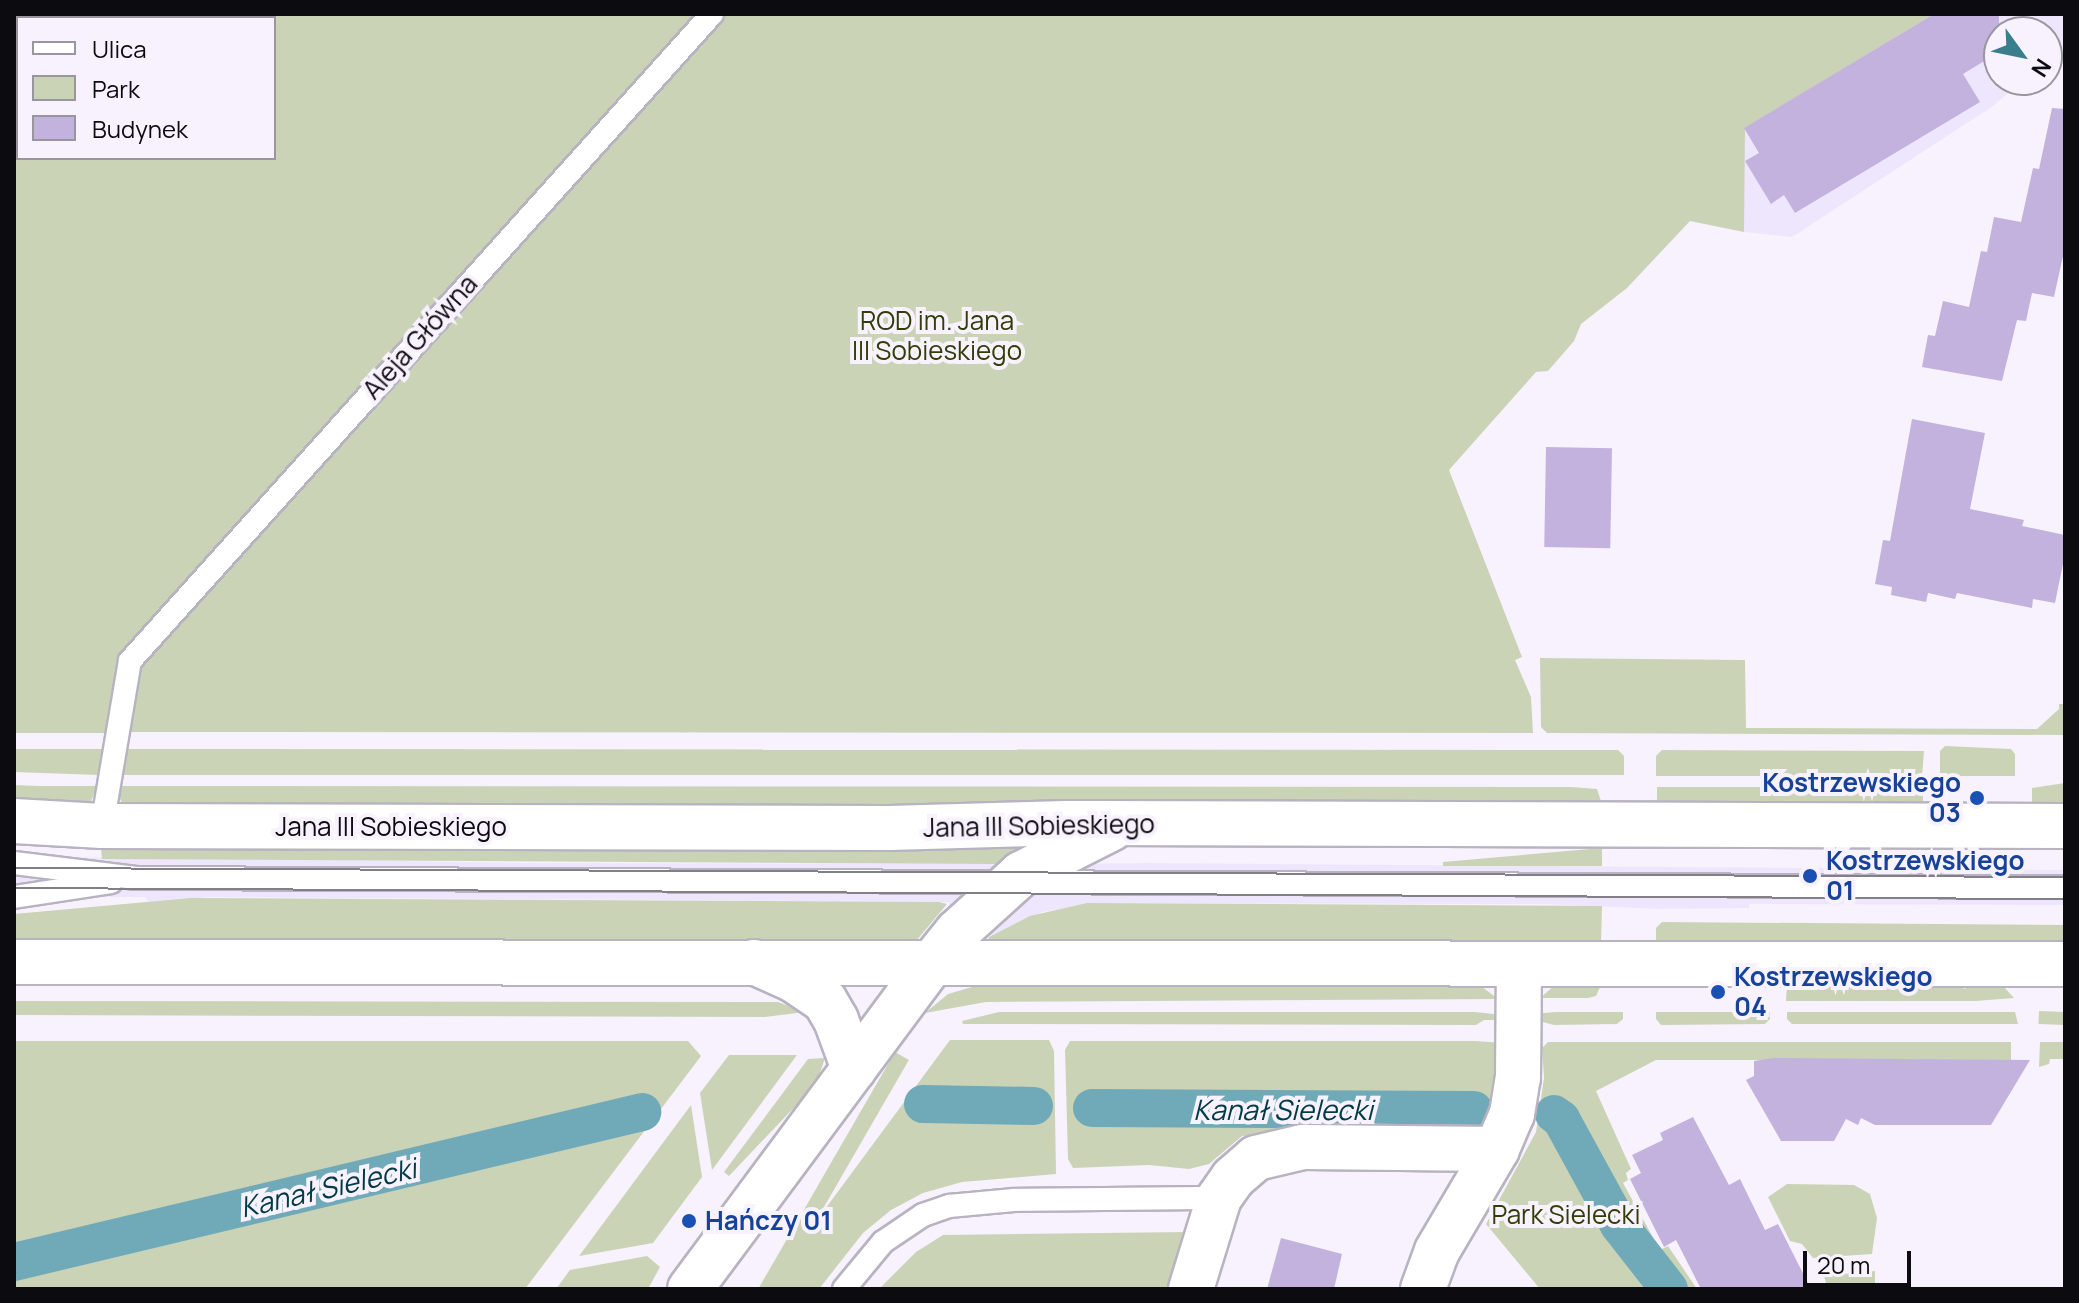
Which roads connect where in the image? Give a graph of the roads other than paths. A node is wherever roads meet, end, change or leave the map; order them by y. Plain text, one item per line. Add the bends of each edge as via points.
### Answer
1 (712, 14) edge
2 (14, 821) edge
3 (1122, 824) junction
4 (102, 826) junction
5 (2065, 826) edge
6 (14, 863) edge
7 (136, 878) junction
8 (1009, 883) junction
9 (2065, 887) edge
10 (14, 897) edge
11 (14, 962) edge
12 (754, 962) junction
13 (932, 963) junction
14 (1519, 964) junction
15 (2065, 964) edge
16 (854, 1069) junction
17 (1497, 1149) junction
18 (1219, 1198) junction
19 (690, 1289) edge
20 (844, 1289) edge
21 (1191, 1289) edge
22 (1423, 1289) edge

1 - 4 lane, Aleja Główna via 130,661
2 - 4 main road, Jana III Sobieskiego
3 - 4 main road, Jana III Sobieskiego
3 - 5 main road, Jana III Sobieskiego
3 - 8 main road
6 - 7 lane
7 - 8 lane
7 - 10 lane
8 - 9 lane
8 - 13 main road
11 - 12 main road
12 - 13 main road
12 - 16 main road via 825,1001
13 - 14 main road
13 - 16 main road
14 - 15 main road
14 - 17 main road via 1517,1089
16 - 19 main road
17 - 18 main road via 1285,1149 1244,1166
17 - 22 main road via 1437,1251
18 - 20 lane via 1014,1200 949,1206 923,1215 883,1242
18 - 21 main road

